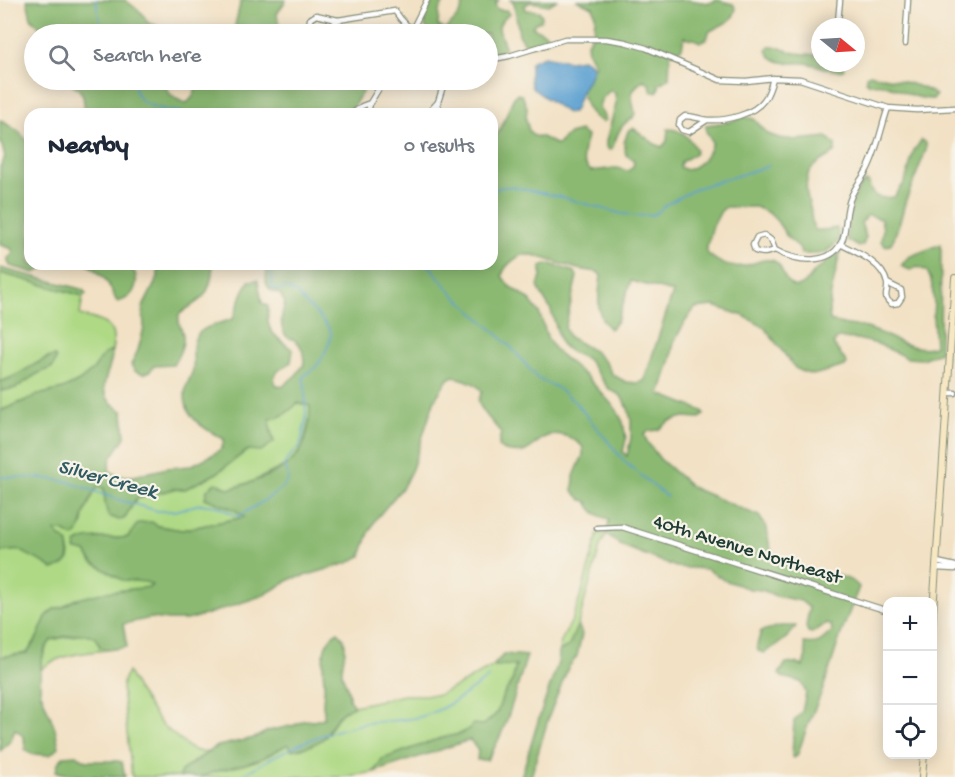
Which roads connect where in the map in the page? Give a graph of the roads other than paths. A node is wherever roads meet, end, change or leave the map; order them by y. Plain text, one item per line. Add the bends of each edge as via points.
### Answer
1 (426, 0) edge
2 (840, 0) edge
3 (908, 0) edge
4 (838, 18) edge
5 (338, 20) junction
6 (309, 24) edge
7 (333, 24) edge
8 (404, 24) edge
9 (415, 24) edge
10 (905, 44) dead end
11 (498, 58) edge
12 (773, 78) junction
13 (378, 90) edge
14 (442, 90) edge
15 (438, 102) junction
16 (370, 103) junction
17 (360, 108) edge
18 (369, 108) edge
19 (432, 108) edge
20 (438, 108) edge
21 (888, 108) junction
22 (955, 108) edge
23 (707, 120) junction
24 (840, 244) junction
25 (775, 250) junction
26 (955, 278) edge
27 (887, 283) junction
28 (951, 393) edge
29 (597, 528) dead end
30 (936, 565) junction
31 (955, 567) edge
32 (934, 597) edge
33 (883, 609) edge
34 (924, 759) edge
35 (922, 777) edge

1 - 9 street
2 - 4 street
3 - 10 street
5 - 6 street via 316,15
5 - 7 street
5 - 8 street via 395,11
11 - 12 street via 565,39 606,39 646,48 720,80
12 - 21 street via 800,79
12 - 23 street via 764,101 749,112
13 - 16 street
14 - 15 street
15 - 19 street
15 - 20 street
16 - 17 street
16 - 18 street
21 - 22 street
21 - 24 street via 873,156 849,200
23 - 23 street via 685,116 679,125 689,132
24 - 25 street via 819,259 789,257
24 - 27 street via 870,260
25 - 25 street via 764,235 757,237 753,245 755,251 763,254
26 - 28 main road
27 - 27 street via 887,299 895,305 901,300 901,290
28 - 30 main road
29 - 33 street, 40th Avenue Northeast via 622,527
30 - 31 street
30 - 32 main road
34 - 35 main road

